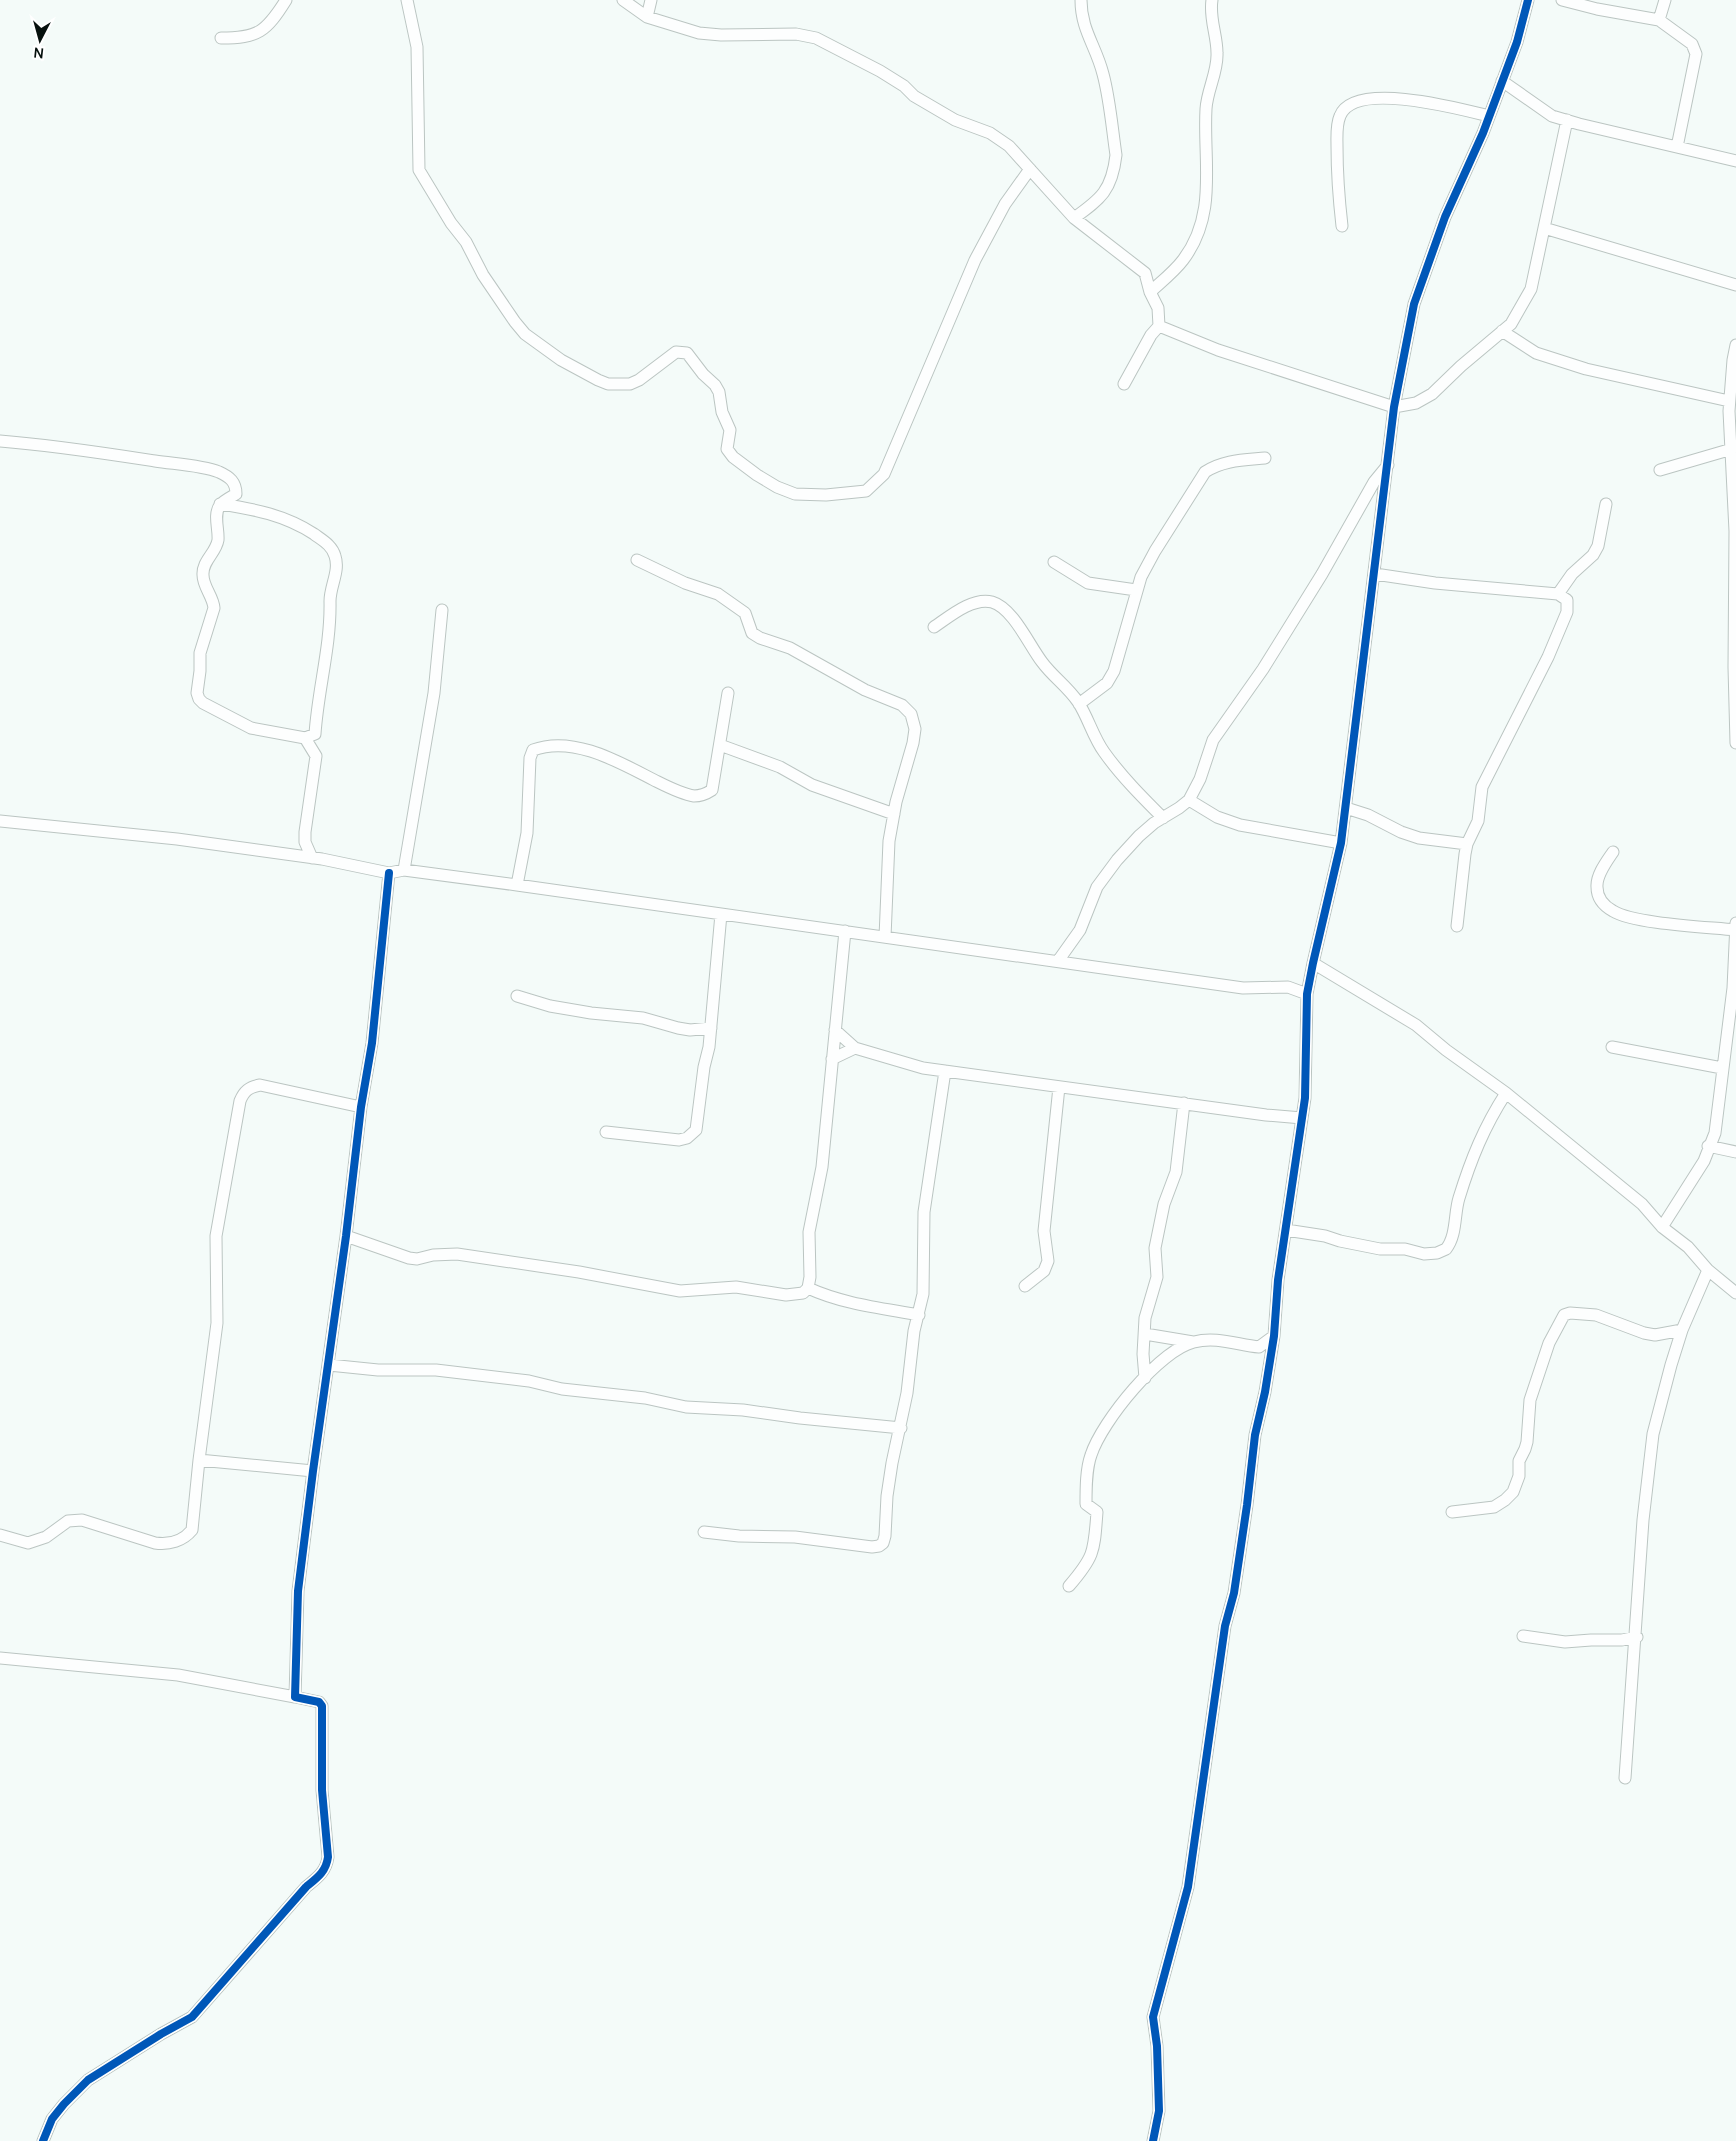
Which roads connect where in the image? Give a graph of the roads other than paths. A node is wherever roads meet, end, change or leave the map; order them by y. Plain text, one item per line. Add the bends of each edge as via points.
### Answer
1 (286, 0) edge
2 (406, 0) edge
3 (623, 0) edge
4 (651, 0) edge
5 (1081, 0) edge
6 (1212, 0) edge
7 (1528, 0) edge
8 (1562, 0) edge
9 (1665, 0) edge
10 (1579, 2) edge
11 (647, 17) junction
12 (1659, 20) junction
13 (221, 38) dead end
14 (1502, 81) junction
15 (1489, 116) junction
16 (1567, 120) junction
17 (1677, 147) junction
18 (1736, 162) edge
19 (1030, 169) junction
20 (1074, 218) junction
21 (1342, 226) dead end
22 (1544, 228) junction
23 (1736, 285) edge
24 (1150, 292) junction
25 (1159, 326) junction
26 (1502, 332) junction
27 (1736, 345) edge
28 (1124, 384) dead end
29 (1730, 401) junction
30 (1394, 407) junction
31 (0, 441) edge
32 (1732, 449) junction
33 (1265, 458) dead end
34 (1388, 465) junction
35 (1660, 470) dead end
36 (220, 504) junction
37 (1606, 504) dead end
38 (1736, 531) edge
39 (637, 560) dead end
40 (1054, 562) dead end
41 (1375, 574) junction
42 (1136, 590) junction
43 (1558, 594) junction
44 (442, 610) dead end
45 (934, 627) dead end
46 (1735, 667) edge
47 (728, 693) dead end
48 (1080, 704) junction
49 (305, 738) junction
50 (1736, 743) edge
51 (720, 745) junction
52 (1189, 800) junction
53 (1346, 808) junction
54 (894, 814) junction
55 (1163, 818) junction
56 (0, 821) edge
57 (1341, 843) junction
58 (1467, 844) junction
59 (1613, 852) dead end
60 (312, 858) junction
61 (404, 870) junction
62 (389, 873) junction
63 (517, 885) junction
64 (720, 914) junction
65 (1456, 926) dead end
66 (1735, 926) edge
67 (845, 931) junction
68 (885, 937) junction
69 (1058, 962) junction
70 (1312, 968) junction
71 (1288, 987) junction
72 (1307, 994) junction
73 (517, 996) dead end
74 (1732, 1022) edge
75 (711, 1028) junction
76 (835, 1030) junction
77 (1612, 1047) dead end
78 (855, 1048) junction
79 (832, 1059) junction
80 (1722, 1068) junction
81 (945, 1071) junction
82 (1059, 1086) junction
83 (1506, 1093) junction
84 (1184, 1103) junction
85 (361, 1107) junction
86 (1302, 1118) junction
87 (606, 1132) dead end
88 (1708, 1146) junction
89 (1736, 1152) edge
90 (1662, 1227) junction
91 (1286, 1230) junction
92 (346, 1236) junction
93 (1708, 1270) junction
94 (1025, 1286) dead end
95 (808, 1288) junction
96 (1736, 1293) edge
97 (919, 1314) junction
98 (1682, 1330) junction
99 (1145, 1334) junction
100 (1274, 1336) junction
101 (1194, 1342) junction
102 (329, 1365) junction
103 (1145, 1378) junction
104 (901, 1428) junction
105 (199, 1460) junction
106 (313, 1472) junction
107 (1452, 1512) dead end
108 (704, 1532) dead end
109 (0, 1535) edge
110 (1069, 1586) dead end
111 (1523, 1636) dead end
112 (1636, 1636) junction
113 (0, 1658) edge
114 (0, 1664) edge
115 (295, 1697) junction
116 (1625, 1778) dead end
117 (43, 2141) edge
118 (1153, 2141) edge

1 - 13 street via 260,32 245,38
2 - 19 street via 416,47 419,170 515,322 525,334 561,360 608,384 630,384 676,352 687,353 719,392 722,412 730,430 727,449 733,457 777,487 795,494 866,491 884,474 975,260 1005,204
3 - 11 street
4 - 11 street
5 - 20 street via 1085,30 1104,76 1116,155 1115,167 1102,198
6 - 24 street via 1211,14 1218,54 1206,106 1205,214 1183,260
7 - 14 street
8 - 10 street
9 - 12 street
10 - 12 street
11 - 19 street via 699,33 796,34 816,38 880,71 955,120 990,133 1009,146
12 - 17 street via 1692,44 1696,54
14 - 15 street
14 - 16 street via 1552,116
15 - 21 street via 1398,98 1346,107 1337,127 1337,180
15 - 30 street via 1445,217 1414,304
16 - 17 street
16 - 22 street
17 - 18 street
19 - 20 street
20 - 24 street via 1145,273
22 - 23 street
22 - 26 street via 1531,289 1521,309
24 - 25 street via 1158,308
25 - 28 street
25 - 30 street via 1218,350
26 - 29 street via 1536,353 1586,369
26 - 30 street via 1432,394 1416,403
27 - 29 street
29 - 32 street
30 - 34 street
31 - 36 street via 72,448 217,472 233,481 236,487 236,494
32 - 35 street
32 - 38 street
33 - 42 street via 1230,461 1205,472 1155,551
34 - 41 street
34 - 52 street via 1374,482 1263,669 1213,740
36 - 49 street via 217,512 218,540 203,567 202,577 214,608 200,647 198,699 251,728
36 - 49 street via 273,514 301,526 326,542 335,556 330,628 315,734
37 - 43 street via 1598,546
38 - 46 street
39 - 54 street via 685,583 718,594 745,613 752,633 760,638 790,648 865,690 902,705 911,714 915,729
40 - 42 street via 1088,583
41 - 43 street via 1435,584
41 - 53 street
42 - 48 street via 1114,672 1107,683
43 - 58 street via 1567,600 1567,612 1548,657 1482,787 1478,820
44 - 61 street via 434,693
45 - 48 street via 980,601 1003,607 1043,664 1066,685
46 - 50 street
47 - 51 street
48 - 55 street via 1103,752
49 - 60 street via 316,756 305,832 305,842
51 - 54 street via 780,767 812,785
51 - 63 street via 712,790 705,795 694,796 594,752 565,746 544,746 533,750 527,833
52 - 55 street
52 - 57 street via 1217,818 1240,825
53 - 57 street
53 - 58 street via 1420,838
54 - 68 street via 889,842
55 - 69 street via 1139,836 1097,887 1080,930
56 - 60 street via 177,839
57 - 70 street
58 - 65 street
59 - 66 street via 1596,886 1601,901 1614,912 1634,919
60 - 62 street
61 - 62 street
61 - 63 street
62 - 85 street via 372,1043
63 - 64 street
64 - 67 street
64 - 75 street
66 - 74 street
67 - 68 street
67 - 76 street
68 - 69 street
69 - 71 street via 1243,988
70 - 71 street
70 - 72 street
70 - 83 street via 1416,1025
71 - 72 street
72 - 86 street
73 - 75 street via 550,1006 643,1018 690,1030
74 - 80 street
75 - 87 street via 698,1124 693,1134 679,1140
76 - 78 street
76 - 79 street
77 - 80 street
78 - 79 street
78 - 81 street via 923,1068
79 - 95 street via 822,1167 809,1232
80 - 88 street via 1715,1133
81 - 82 street
81 - 97 street via 924,1212 924,1294
82 - 84 street
82 - 94 street via 1044,1231 1048,1261 1044,1271
83 - 90 street via 1642,1204
83 - 91 street via 1476,1147 1446,1249 1424,1254 1340,1242 1325,1236
84 - 86 street
84 - 99 street via 1176,1172 1155,1248 1157,1277 1148,1304
85 - 92 street
85 - 105 street via 260,1085 251,1086 240,1101 216,1236 217,1322
86 - 91 street
88 - 89 street
88 - 90 street via 1704,1161
90 - 93 street via 1688,1247
91 - 100 street
92 - 95 street via 409,1258 457,1254 680,1291 736,1287 786,1295 803,1293
92 - 102 street
93 - 96 street
93 - 98 street
95 - 97 street via 852,1303
97 - 104 street
98 - 107 street via 1655,1335 1596,1315 1570,1312 1564,1315 1549,1343 1530,1400 1527,1442 1519,1461 1519,1476 1513,1492 1494,1507
98 - 112 street via 1654,1434 1643,1520
99 - 101 street
99 - 103 street
100 - 101 street via 1259,1347 1219,1341
100 - 118 street via 1255,1435 1236,1582 1225,1626 1188,1886 1153,2017 1159,2112
101 - 103 street via 1161,1361
102 - 104 street via 378,1370 436,1370 706,1409
102 - 106 street
103 - 110 street via 1115,1412 1092,1452 1086,1504 1097,1512 1093,1552 1087,1565
104 - 108 street via 888,1488 886,1536 879,1546 788,1536
105 - 106 street
105 - 109 street via 192,1530 177,1541 155,1543 82,1520 68,1521 46,1537 28,1543
106 - 115 street via 298,1591
111 - 112 street via 1565,1642 1622,1640
112 - 116 street
113 - 115 street via 178,1675
114 - 115 street
115 - 117 street via 318,1702 322,1706 322,1790 327,1866 192,2017 88,2080 52,2119

